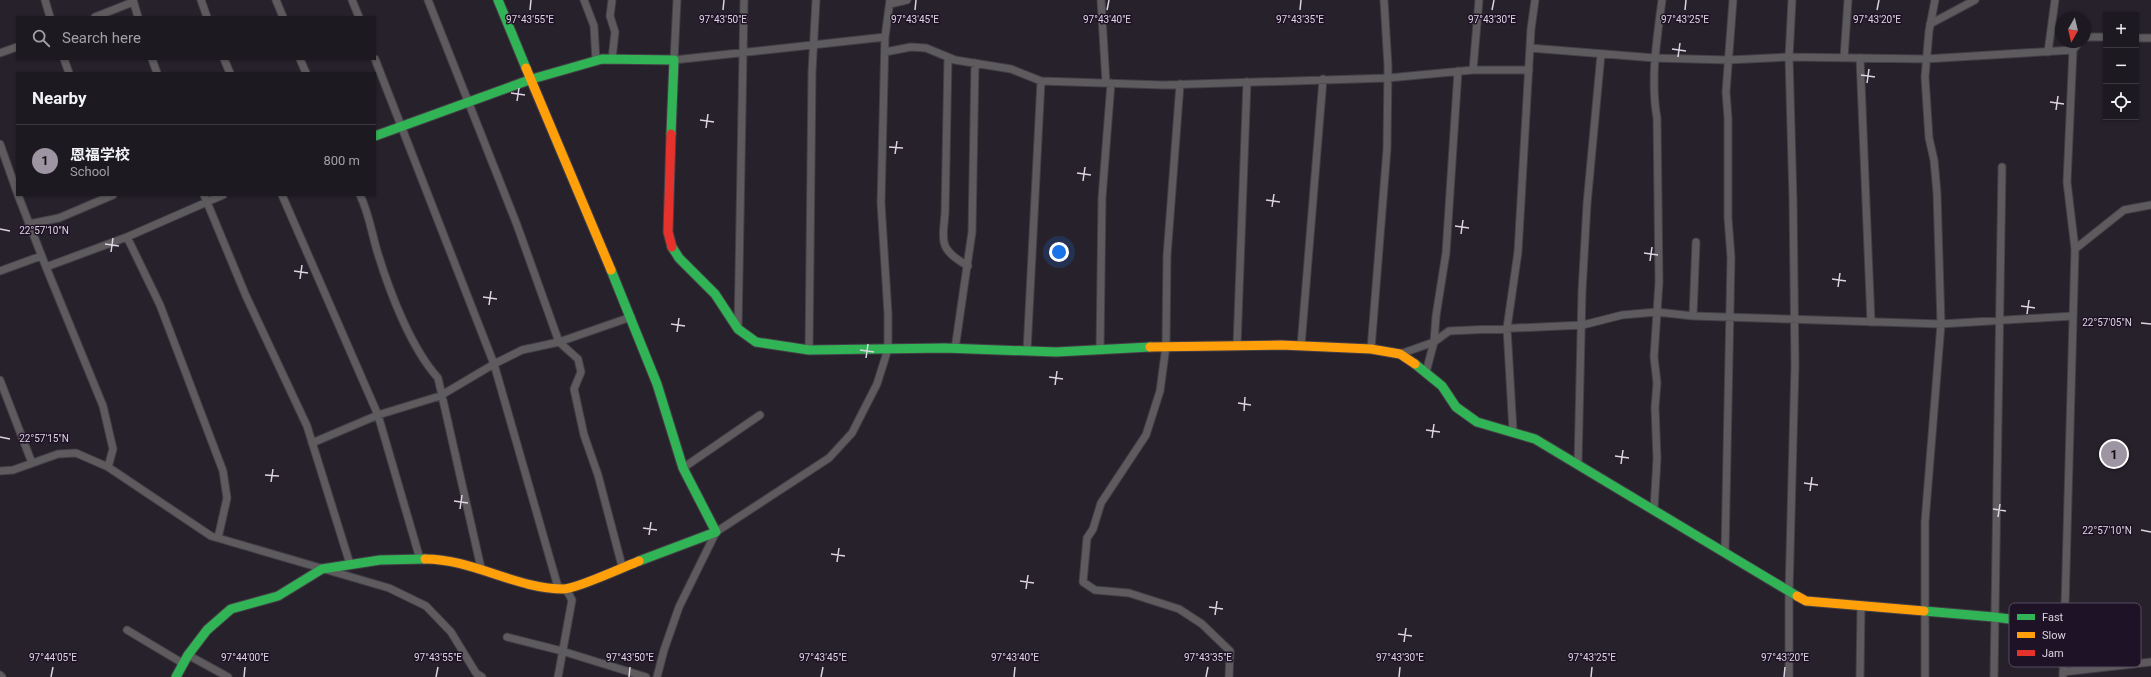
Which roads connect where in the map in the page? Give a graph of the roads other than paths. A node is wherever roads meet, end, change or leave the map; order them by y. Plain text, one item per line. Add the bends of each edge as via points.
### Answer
1 (45, 0) edge
2 (201, 0) edge
3 (276, 0) edge
4 (352, 0) edge
5 (428, 0) edge
6 (498, 0) edge
7 (584, 0) edge
8 (612, 0) edge
9 (676, 0) edge
10 (744, 0) edge
11 (816, 0) edge
12 (907, 0) edge
13 (1101, 0) edge
14 (1384, 0) edge
15 (1479, 0) edge
16 (1535, 0) edge
17 (1662, 0) edge
18 (1733, 0) edge
19 (1792, 0) edge
20 (1848, 0) edge
21 (1935, 0) edge
22 (1975, 0) edge
23 (2055, 0) edge
24 (133, 1) edge
25 (890, 2) edge
26 (50, 16) edge
27 (97, 16) edge
28 (138, 16) edge
29 (207, 16) edge
30 (283, 16) edge
31 (359, 16) edge
32 (1930, 24) junction
33 (885, 37) junction
34 (2091, 37) edge
35 (2103, 37) edge
36 (2139, 38) edge
37 (2151, 38) edge
38 (815, 44) junction
39 (16, 47) edge
40 (1530, 48) junction
41 (2073, 50) joint
42 (743, 52) junction
43 (885, 52) junction
44 (2048, 52) junction
45 (0, 53) edge
46 (1601, 54) junction
47 (948, 57) junction
48 (1789, 57) junction
49 (1655, 58) junction
50 (1844, 58) junction
51 (1860, 58) junction
52 (612, 59) junction
53 (1926, 59) junction
54 (64, 60) edge
55 (152, 60) edge
56 (224, 60) edge
57 (300, 60) edge
58 (375, 60) edge
59 (674, 60) junction
60 (1728, 60) junction
61 (596, 61) junction
62 (975, 63) junction
63 (1473, 70) junction
64 (1529, 70) junction
65 (1458, 71) junction
66 (69, 72) edge
67 (157, 72) edge
68 (230, 72) edge
69 (306, 72) edge
70 (1388, 78) junction
71 (532, 79) junction
72 (1323, 79) junction
73 (1041, 81) junction
74 (1247, 82) junction
75 (1108, 83) junction
76 (1180, 84) junction
77 (467, 102) junction
78 (401, 127) junction
79 (376, 136) edge
80 (0, 144) edge
81 (2002, 167) dead end
82 (16, 189) edge
83 (18, 196) edge
84 (110, 196) edge
85 (204, 196) edge
86 (221, 196) edge
87 (282, 196) edge
88 (360, 196) edge
89 (207, 203) junction
90 (2151, 205) edge
91 (29, 224) junction
92 (128, 238) junction
93 (1696, 242) dead end
94 (2075, 249) junction
95 (42, 256) junction
96 (968, 266) junction
97 (46, 267) junction
98 (0, 271) edge
99 (1657, 312) junction
100 (631, 316) junction
101 (1693, 316) junction
102 (2073, 316) junction
103 (1729, 318) junction
104 (1794, 320) junction
105 (1999, 320) junction
106 (1871, 322) junction
107 (1941, 324) junction
108 (1583, 325) junction
109 (1507, 328) junction
110 (738, 329) junction
111 (559, 342) junction
112 (1434, 342) junction
113 (1237, 345) junction
114 (1166, 346) junction
115 (1301, 346) junction
116 (888, 349) junction
117 (955, 349) junction
118 (1371, 349) junction
119 (809, 350) junction
120 (1100, 350) junction
121 (1028, 351) junction
122 (1400, 354) junction
123 (494, 364) junction
124 (1426, 372) junction
125 (0, 380) edge
126 (440, 396) junction
127 (760, 415) dead end
128 (378, 416) junction
129 (1513, 431) junction
130 (312, 442) junction
131 (32, 463) junction
132 (1578, 464) junction
133 (108, 467) junction
134 (683, 468) junction
135 (0, 471) edge
136 (1654, 509) junction
137 (716, 532) junction
138 (218, 538) junction
139 (1725, 553) junction
140 (420, 559) junction
141 (350, 564) junction
142 (622, 566) junction
143 (481, 568) junction
144 (322, 569) junction
145 (562, 588) junction
146 (1789, 592) junction
147 (2064, 603) edge
148 (1862, 606) junction
149 (1925, 611) junction
150 (1994, 617) junction
151 (2009, 619) edge
152 (127, 630) dead end
153 (507, 637) dead end
154 (562, 651) junction
155 (188, 655) junction
156 (2151, 662) edge
157 (2141, 663) edge
158 (184, 664) junction
159 (2117, 667) edge
160 (0, 675) edge
161 (2063, 675) edge
162 (478, 676) edge
163 (2, 677) edge
164 (176, 677) edge
165 (228, 677) edge
166 (558, 677) edge
167 (646, 677) edge
168 (657, 677) edge
169 (1229, 677) edge
170 (1789, 677) edge
171 (1860, 677) edge
172 (1926, 677) edge
173 (1994, 677) edge

1 - 26 street
2 - 29 street
3 - 30 street
4 - 31 street
5 - 77 street
6 - 71 street
7 - 61 street via 594,26
8 - 52 street via 610,16 615,32
9 - 59 street
10 - 42 street
11 - 38 street
12 - 25 street
13 - 75 street
14 - 70 street
15 - 63 street
16 - 40 street
17 - 49 street
18 - 60 street
19 - 48 street
20 - 50 street
21 - 32 street
22 - 32 street
23 - 44 street
24 - 27 street
24 - 28 street
25 - 33 street
32 - 53 street
33 - 38 street
33 - 43 street
34 - 35 street
36 - 37 street
38 - 42 street
38 - 119 street via 812,72
39 - 45 street
40 - 46 street
40 - 64 street
41 - 44 street
41 - 94 street via 2066,182
42 - 59 street
42 - 110 street
43 - 47 street via 911,46 926,48
43 - 116 street via 881,203
44 - 53 street
46 - 49 street
46 - 108 street via 1582,292
47 - 62 street
47 - 96 street via 943,238 945,249
48 - 50 street
48 - 60 street
48 - 104 street
49 - 60 street
49 - 99 street via 1659,282
50 - 51 street
51 - 53 street
51 - 106 street
52 - 59 street
52 - 61 street
53 - 107 street via 1929,138 1937,192
54 - 66 street
55 - 67 street
56 - 68 street
57 - 69 street
58 - 78 street
59 - 110 street via 668,232 671,245 715,294
60 - 103 street via 1726,92 1731,257
61 - 71 street
62 - 73 street via 1011,69
62 - 96 street via 972,232
63 - 64 street
63 - 65 street
64 - 109 street via 1518,252
65 - 70 street
65 - 112 street via 1446,253
70 - 72 street
70 - 118 street via 1387,150
71 - 77 street
71 - 100 street
72 - 74 street
72 - 115 street
73 - 75 street
73 - 121 street
74 - 76 street
74 - 113 street
75 - 76 street
75 - 120 street via 1102,198
76 - 114 street via 1167,256
77 - 78 street
77 - 111 street via 517,225
78 - 79 street
78 - 123 street
80 - 82 street
81 - 105 street
83 - 91 street
84 - 91 street via 59,218
85 - 89 street
86 - 89 street
87 - 128 street
88 - 126 street via 378,256 409,334 427,365 438,378
89 - 92 street
89 - 130 street
90 - 94 street via 2124,210
91 - 95 street
92 - 97 street
92 - 138 street via 160,305 223,471 227,498
93 - 101 street
94 - 102 street
95 - 97 street
95 - 98 street
96 - 117 street
97 - 133 street via 104,406 113,449
99 - 101 street
99 - 108 street via 1622,315
99 - 136 street via 1654,357 1657,383 1657,459
100 - 111 street
100 - 134 street via 657,384
101 - 103 street
102 - 105 street
102 - 147 street
103 - 104 street
103 - 139 street
104 - 106 street
104 - 146 street
105 - 107 street
105 - 150 street
106 - 107 street
107 - 149 street via 1925,522
108 - 109 street
108 - 132 street
109 - 112 street via 1449,331
109 - 129 street
110 - 119 street via 756,342
111 - 123 street via 522,350
111 - 142 street via 578,359 581,372 574,389 584,435 598,475
112 - 122 street
112 - 124 street
113 - 114 street
113 - 115 street
114 - 120 street
114 - 169 street via 1160,391 1146,435 1101,503 1093,529 1087,538 1083,582 1095,590 1130,593 1179,609 1230,651
115 - 118 street
116 - 117 street
116 - 119 street
116 - 137 street via 877,384 852,433 829,458
117 - 121 street
118 - 122 street
120 - 121 street
122 - 124 street
123 - 126 street
123 - 145 street
124 - 129 street via 1442,386 1456,407 1477,422
125 - 131 street
126 - 128 street
126 - 143 street
127 - 134 street
128 - 130 street
128 - 140 street
129 - 132 street via 1535,439
130 - 141 street
131 - 133 street via 58,454 76,453
131 - 135 street via 13,470
132 - 136 street
133 - 138 street via 211,536
134 - 137 street
136 - 139 street
137 - 142 street
137 - 168 street via 679,607
138 - 144 street
139 - 146 street
140 - 141 street
140 - 143 street via 445,559
141 - 144 street
142 - 145 street
143 - 145 street via 539,586
144 - 155 street via 278,596 231,609 207,630
144 - 162 street via 389,588 426,606 451,632
145 - 154 street via 572,600
146 - 148 street via 1806,601
146 - 170 street
148 - 149 street
148 - 171 street
149 - 150 street
149 - 172 street
150 - 151 street
150 - 173 street
152 - 158 street
153 - 154 street
154 - 166 street
154 - 167 street
155 - 158 street
155 - 165 street
156 - 157 street
158 - 164 street
159 - 161 street
160 - 163 street

